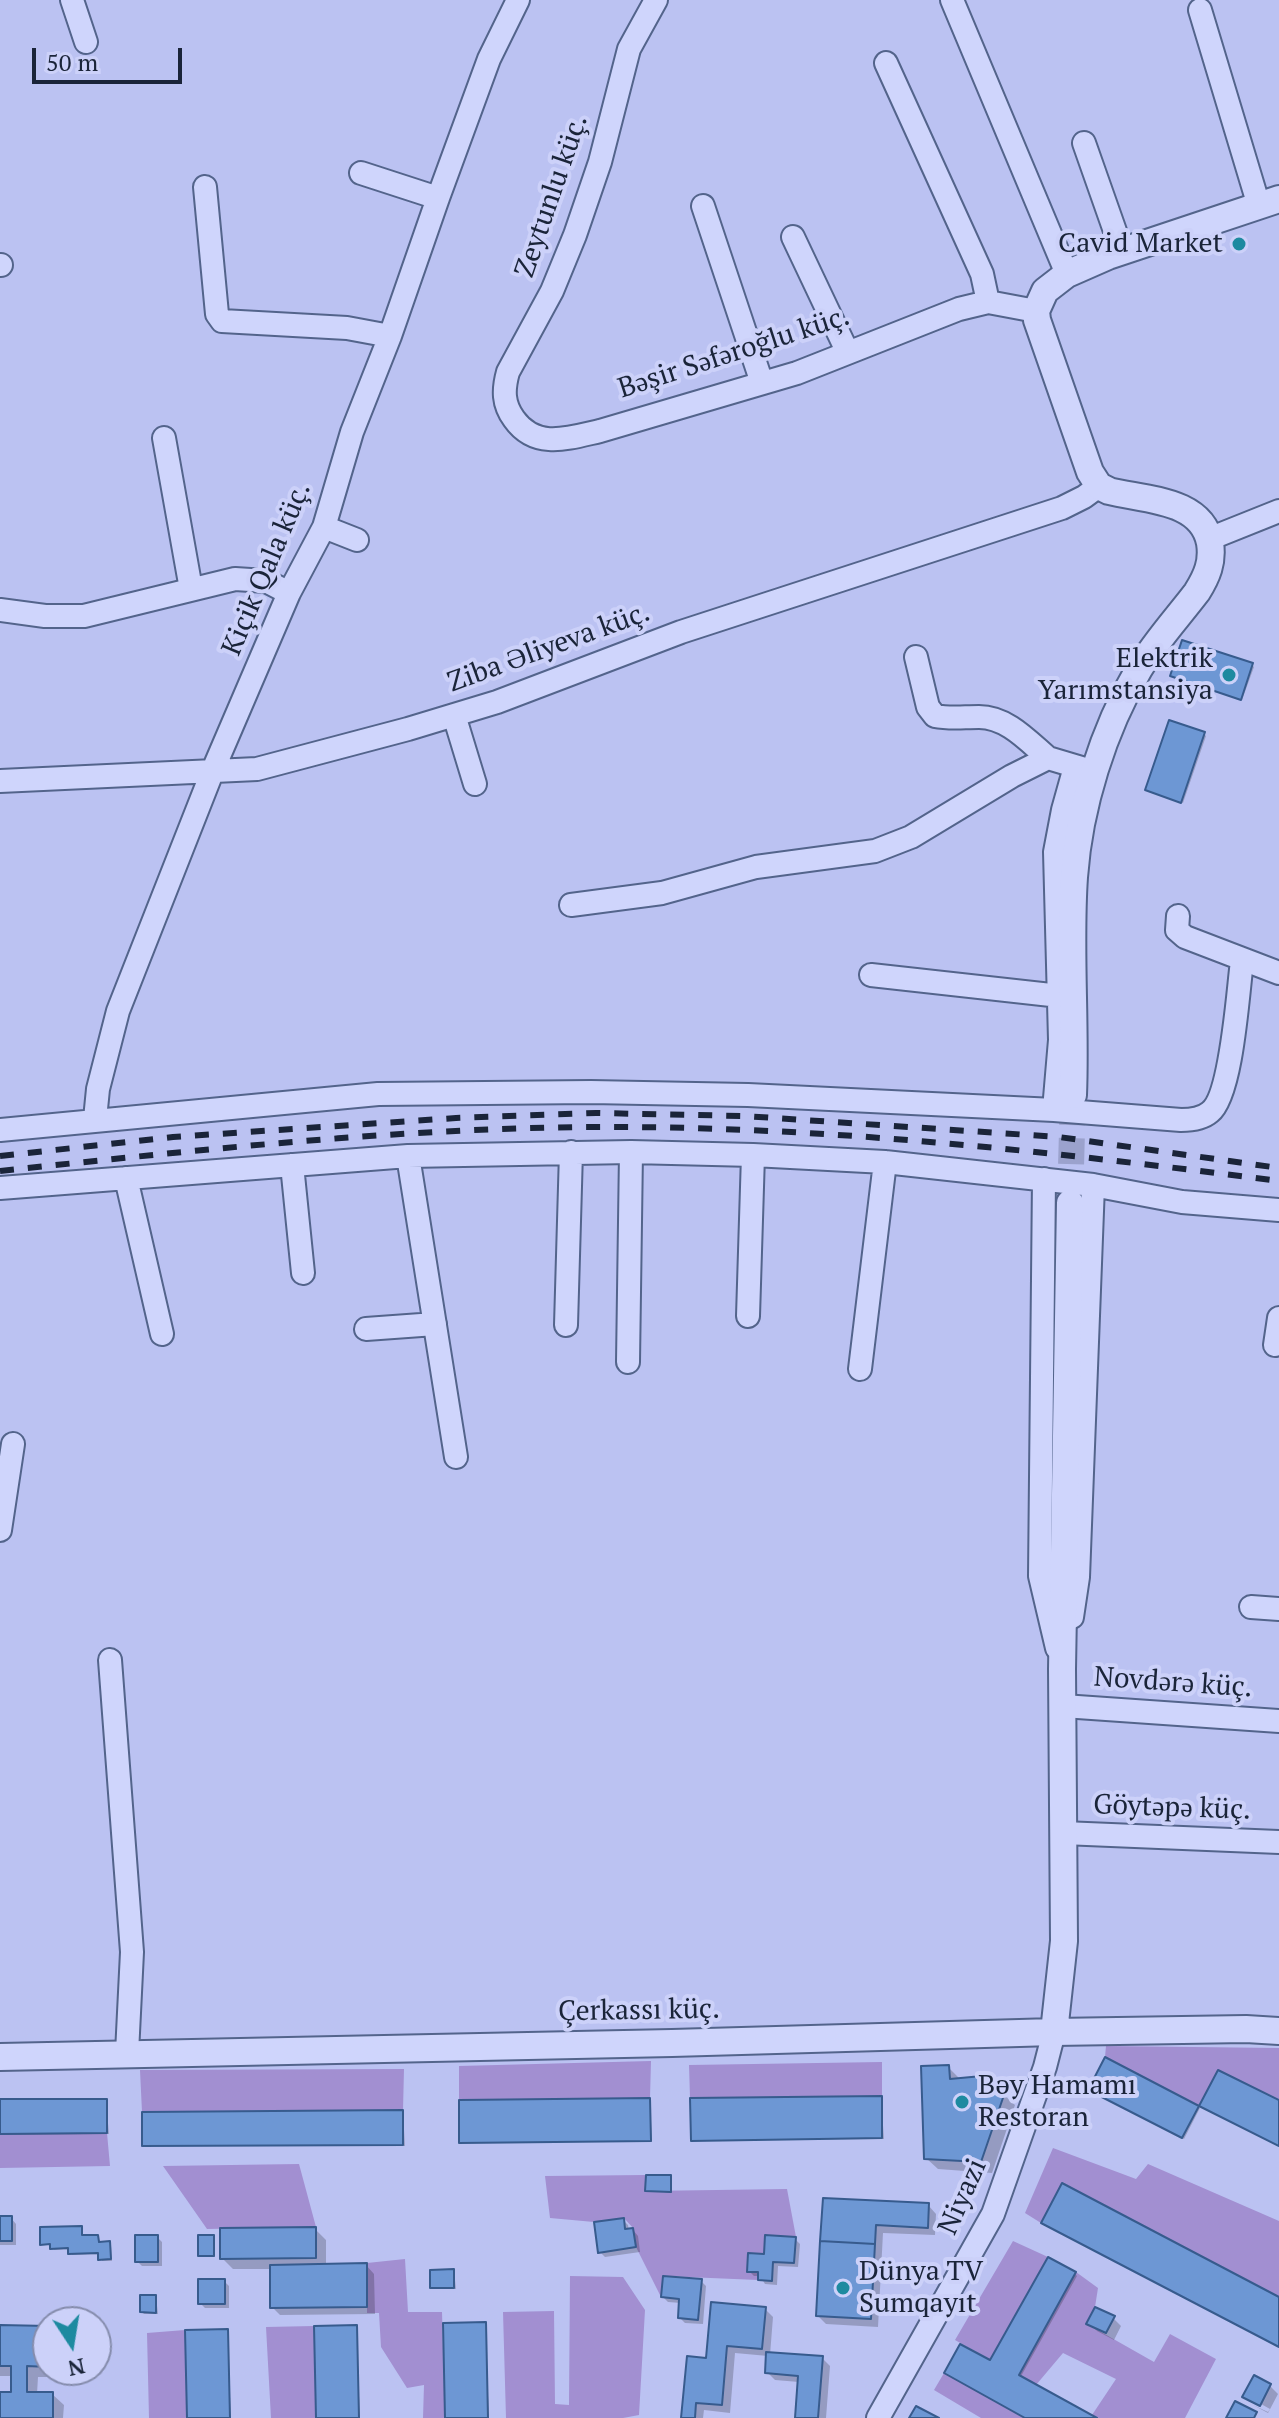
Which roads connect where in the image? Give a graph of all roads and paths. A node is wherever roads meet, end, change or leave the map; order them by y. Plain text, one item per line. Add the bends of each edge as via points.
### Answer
1 (72, 0) edge
2 (518, 0) edge
3 (656, 0) edge
4 (952, 0) edge
5 (1200, 10) dead end
6 (86, 42) dead end
7 (886, 63) dead end
8 (1084, 143) dead end
9 (361, 173) dead end
10 (205, 187) dead end
11 (438, 198) junction
12 (1269, 203) edge
13 (703, 206) dead end
14 (793, 237) dead end
15 (1122, 251) junction
16 (1067, 274) junction
17 (988, 302) junction
18 (1036, 311) junction
19 (390, 336) junction
20 (847, 351) junction
21 (762, 383) junction
22 (507, 409) joint
23 (164, 438) dead end
24 (1099, 486) junction
25 (1279, 511) edge
26 (324, 527) junction
27 (1209, 539) junction
28 (357, 540) dead end
29 (191, 589) junction
30 (289, 593) junction
31 (0, 610) edge
32 (916, 657) dead end
33 (454, 715) junction
34 (1048, 758) junction
35 (213, 770) junction
36 (1085, 770) junction
37 (0, 781) edge
38 (475, 784) dead end
39 (571, 905) dead end
40 (1178, 916) dead end
41 (1242, 961) junction
42 (1279, 973) edge
43 (871, 975) dead end
44 (1060, 996) junction
45 (1063, 1103) junction
46 (95, 1119) junction
47 (0, 1130) edge
48 (571, 1152) junction
49 (631, 1152) junction
50 (753, 1155) junction
51 (408, 1156) junction
52 (885, 1162) junction
53 (292, 1165) junction
54 (126, 1178) junction
55 (1044, 1179) junction
56 (1093, 1185) junction
57 (0, 1188) edge
58 (1070, 1203) tunnel mouth
59 (1279, 1210) edge
60 (303, 1273) dead end
61 (748, 1316) dead end
62 (1279, 1318) edge
63 (435, 1324) junction
64 (566, 1325) dead end
65 (366, 1329) dead end
66 (162, 1334) dead end
67 (1275, 1345) dead end
68 (628, 1362) dead end
69 (860, 1369) dead end
70 (13, 1444) dead end
71 (456, 1457) dead end
72 (0, 1530) edge
73 (1251, 1607) dead end
74 (1279, 1609) edge
75 (110, 1660) dead end
76 (1062, 1669) junction
77 (1063, 1706) junction
78 (1279, 1721) edge
79 (1063, 1833) junction
80 (1279, 1842) edge
81 (1279, 2031) edge
82 (1054, 2032) junction
83 (127, 2053) junction
84 (0, 2057) edge
85 (878, 2418) edge

1 - 6 street
2 - 11 street, Kiçik Qala küç. via 489,59
3 - 22 street, Zeytunlu küç. via 629,49 575,235 508,372
4 - 16 street
5 - 12 street
7 - 17 street via 982,274
8 - 15 street
9 - 11 street
10 - 19 street via 217,314 222,321 347,328
11 - 19 street, Kiçik Qala küç.
12 - 15 street
13 - 21 street
14 - 20 street
15 - 16 street
16 - 18 street via 1045,291
17 - 18 street, Bəşir Səfəroğlu küç.
17 - 20 street, Bəşir Səfəroğlu küç.
18 - 24 street
19 - 26 street, Kiçik Qala küç. via 352,432
20 - 21 street, Bəşir Səfəroğlu küç.
21 - 22 street, Bəşir Səfəroğlu küç. via 566,438 540,440 529,435
23 - 29 street
24 - 27 street via 1187,510 1199,519
24 - 33 street, Ziba Əliyeva küç. via 1062,508 681,632
25 - 27 street
26 - 28 street
26 - 30 street, Kiçik Qala küç.
27 - 36 street via 1204,580 1138,670
29 - 30 street via 251,579
29 - 31 street via 84,616
30 - 35 street, Kiçik Qala küç.
32 - 34 street via 935,716 983,717 1010,726
33 - 35 street, Ziba Əliyeva küç. via 257,769
33 - 38 street
34 - 36 street
34 - 39 street via 911,837 875,851 770,865 662,893
35 - 37 street, Ziba Əliyeva küç.
35 - 46 street, Kiçik Qala küç. via 118,1011
36 - 44 street via 1061,819 1055,852
36 - 45 street via 1074,878 1075,1040
40 - 41 street via 1177,930 1185,937
41 - 42 street
41 - 45 street via 1228,1069 1209,1114 1181,1120
43 - 44 street
44 - 45 street
45 - 46 street via 393,1093
46 - 47 street
48 - 49 street
48 - 51 street
48 - 64 street
49 - 50 street
49 - 68 street
50 - 52 street
50 - 61 street
51 - 53 street
51 - 63 street
52 - 55 street
52 - 69 street
53 - 54 street
53 - 60 street
54 - 57 street
54 - 66 street
55 - 56 street
55 - 76 street via 1040,1576
56 - 59 street via 1163,1200
56 - 76 street via 1078,1577
58 - 76 street
62 - 67 street
63 - 65 street
63 - 71 street
70 - 72 street
73 - 74 street
75 - 83 street via 132,1952
76 - 77 street
77 - 78 street, Novdərə küç.
77 - 79 street
79 - 80 street, Göytəpə küç.
79 - 82 street via 1063,1968
81 - 82 street, Çerkassı küç.
82 - 83 street, Çerkassı küç.
82 - 85 street, Niyazi via 993,2214
83 - 84 street, Çerkassı küç.

